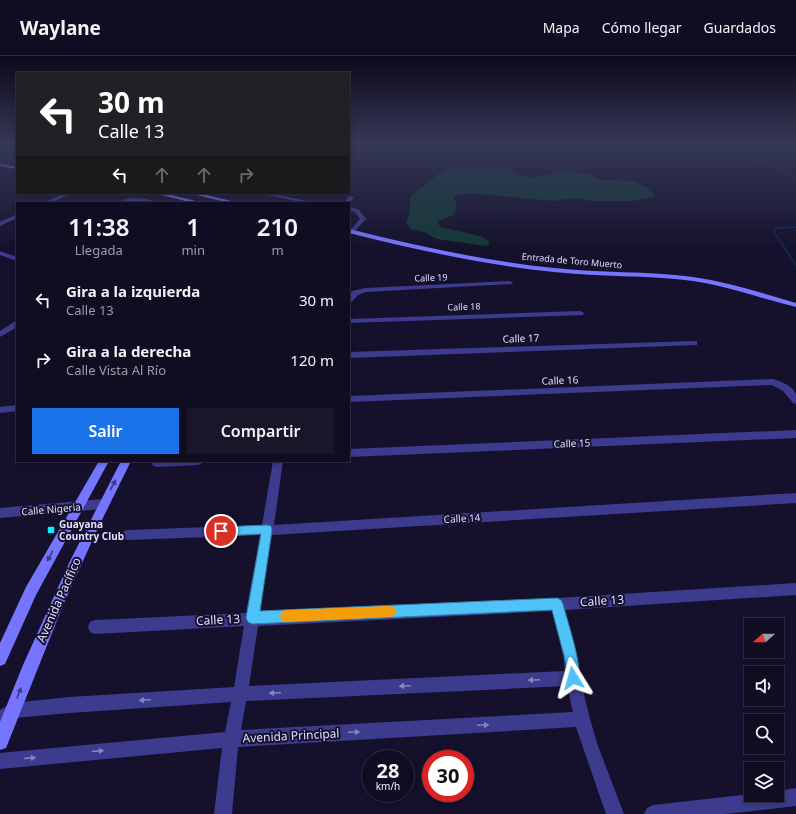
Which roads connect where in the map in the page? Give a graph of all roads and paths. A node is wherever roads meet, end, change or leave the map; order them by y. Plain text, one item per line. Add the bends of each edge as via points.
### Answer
1 (67, 194) edge
2 (160, 194) edge
3 (196, 194) edge
4 (266, 194) edge
5 (352, 197) dead end
6 (49, 202) edge
7 (118, 202) edge
8 (152, 202) edge
9 (196, 202) edge
10 (232, 202) edge
11 (308, 202) edge
12 (348, 202) edge
13 (350, 208) edge
14 (16, 216) edge
15 (0, 224) edge
16 (351, 231) edge
17 (0, 253) edge
18 (16, 259) edge
19 (510, 283) dead end
20 (350, 299) edge
21 (795, 304) edge
22 (580, 313) dead end
23 (350, 321) edge
24 (16, 325) edge
25 (0, 335) edge
26 (694, 343) dead end
27 (350, 355) edge
28 (350, 399) edge
29 (796, 401) edge
30 (16, 408) edge
31 (0, 410) edge
32 (796, 434) edge
33 (350, 453) edge
34 (103, 462) edge
35 (125, 462) edge
36 (176, 462) edge
37 (278, 462) edge
38 (156, 463) dead end
39 (796, 498) edge
40 (103, 504) junction
41 (77, 506) junction
42 (0, 513) edge
43 (267, 530) junction
44 (128, 534) dead end
45 (796, 589) edge
46 (557, 604) junction
47 (252, 618) junction
48 (96, 627) dead end
49 (0, 659) edge
50 (573, 678) junction
51 (240, 694) junction
52 (6, 715) edge
53 (582, 719) junction
54 (231, 739) junction
55 (0, 742) edge
56 (0, 761) edge
57 (796, 797) edge
58 (223, 814) edge
59 (615, 814) edge
60 (653, 814) edge

1 - 6 street
2 - 9 street
3 - 10 street
4 - 11 street
5 - 12 street
7 - 8 street via 128,199
13 - 16 street via 357,211 363,219
14 - 15 street
16 - 21 street, Entrada de Toro Muerto via 450,253 541,268 697,280
17 - 18 street
19 - 20 street, Calle 19 via 366,290 355,293
22 - 23 street, Calle 18
24 - 25 street
26 - 27 street, Calle 17
28 - 29 street, Calle 16 via 772,382 792,392
30 - 31 street
32 - 33 street, Calle 15
34 - 41 street
40 -> 35 street, Avenida Pacífico
36 - 38 street
37 - 43 street
39 - 43 street, Calle 14
40 - 41 street, Calle Nigeria
52 -> 40 street, Avenida Pacífico
41 - 42 street, Calle Nigeria
41 -> 49 street via 31,591
43 - 44 street, Calle 14
43 - 47 street
45 - 46 street, Calle 13
46 - 47 street, Calle 13
46 - 50 street
47 - 48 street, Calle 13
47 - 51 street
50 -> 51 street
50 - 53 street
51 -> 52 street via 68,705
51 - 54 street
52 - 55 street, Avenida Pacífico
54 -> 53 street, Avenida Principal
53 - 59 street
56 -> 54 street, Avenida Principal
54 - 58 street
57 - 60 street

